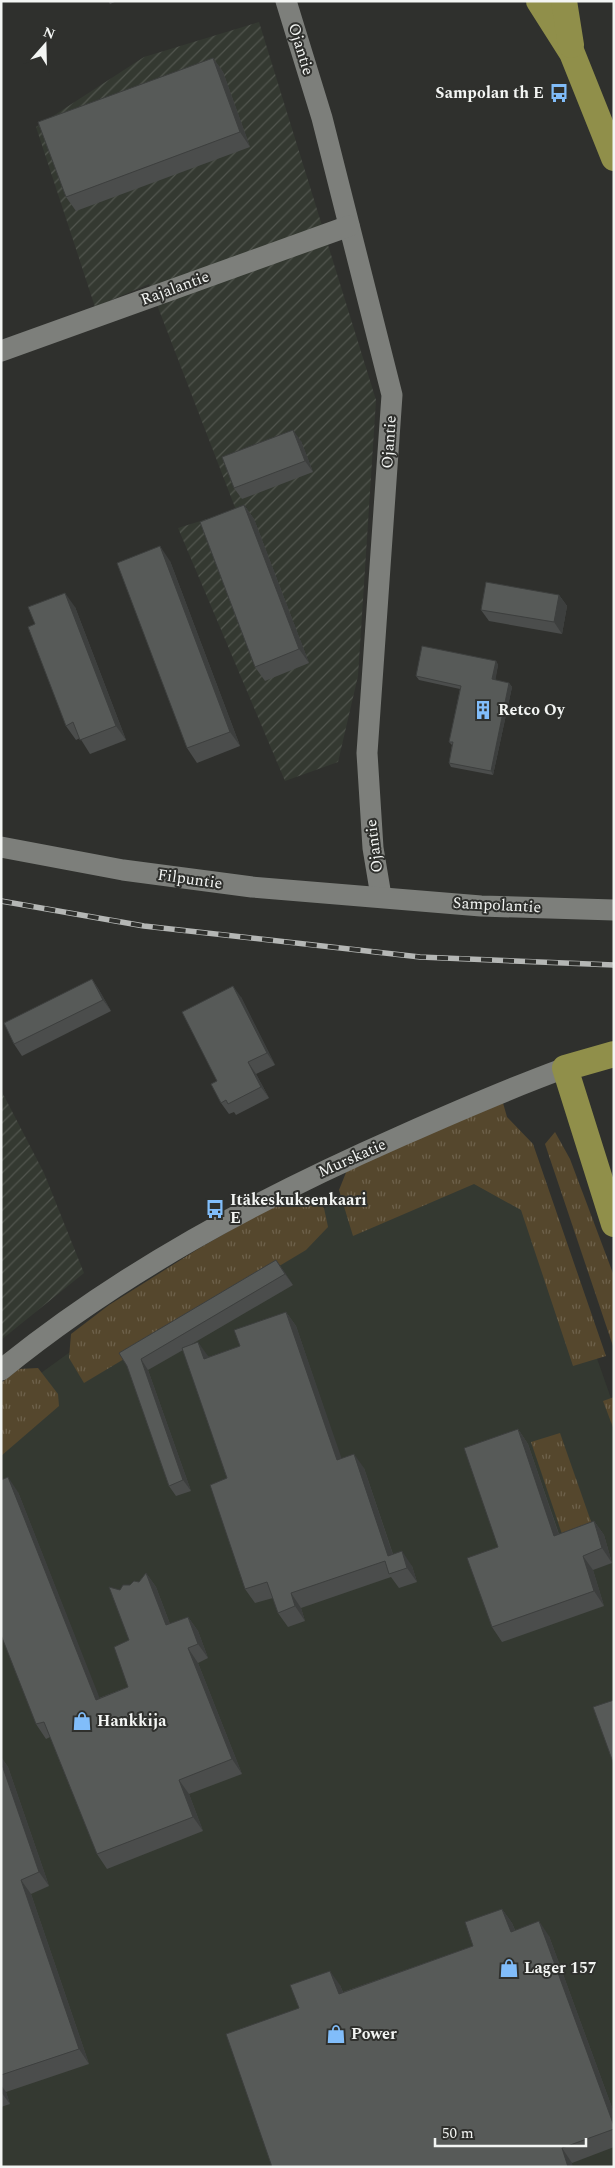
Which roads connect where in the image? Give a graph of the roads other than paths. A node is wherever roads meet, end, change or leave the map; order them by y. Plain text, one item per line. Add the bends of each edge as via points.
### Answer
1 (286, 1) edge
2 (539, 1) edge
3 (564, 1) edge
4 (572, 53) junction
5 (614, 158) edge
6 (349, 226) junction
7 (1, 351) edge
8 (1, 847) edge
9 (381, 896) junction
10 (614, 910) edge
11 (614, 1054) edge
12 (565, 1068) junction
13 (614, 1224) edge
14 (1, 1370) edge

1 - 6 street, Ojantie via 322,118
2 - 4 main road
3 - 4 main road
4 - 5 main road
6 - 7 street, Rajalantie
6 - 9 street, Ojantie via 392,396 367,753 373,848
8 - 9 street, Filpuntie via 123,870 252,887
9 - 10 street, Sampolantie via 481,906
11 - 12 main road
12 - 13 main road
12 - 14 street, Murskatie via 504,1090 266,1198 172,1251 40,1338

